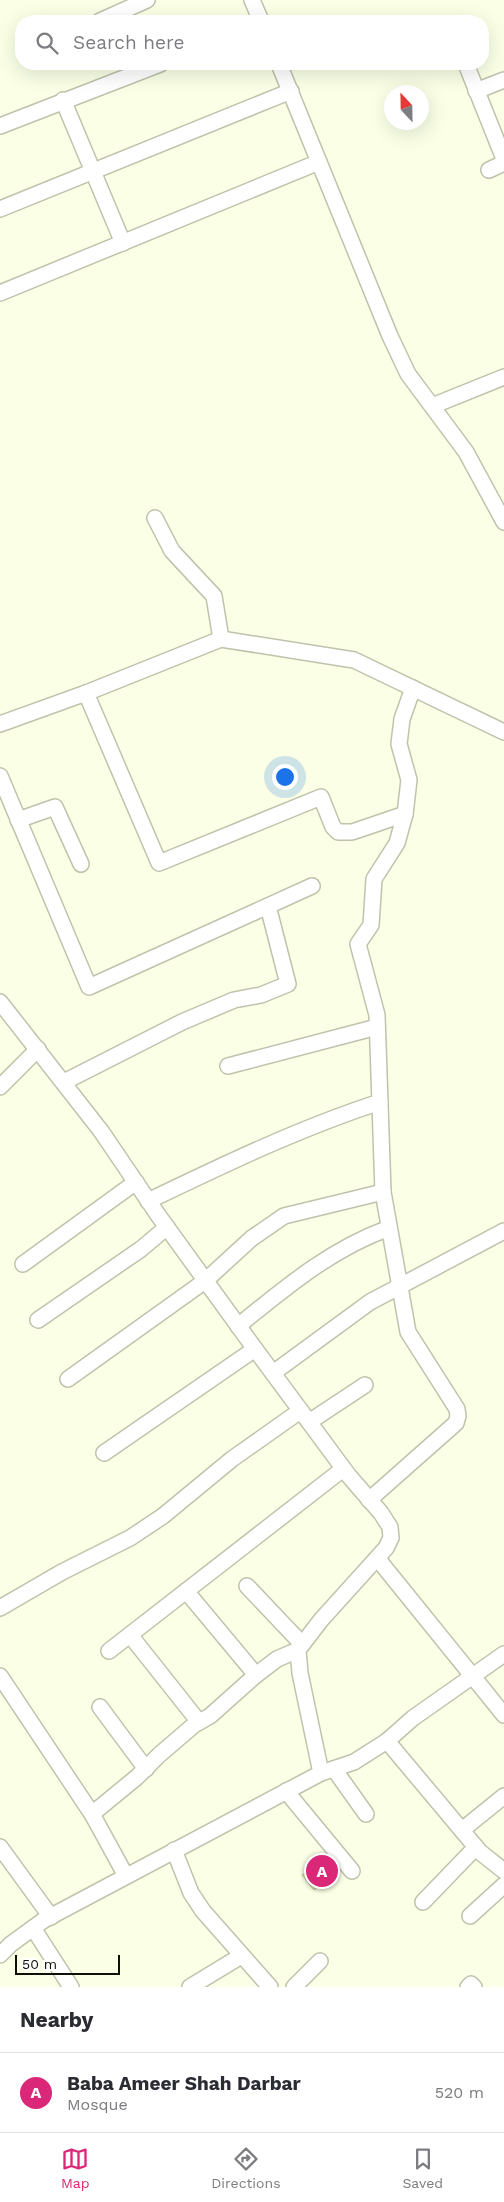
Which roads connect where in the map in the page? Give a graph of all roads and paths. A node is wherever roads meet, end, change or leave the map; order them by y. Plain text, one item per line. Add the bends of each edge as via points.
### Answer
1 (147, 0) edge
2 (252, 0) edge
3 (113, 15) edge
4 (258, 15) edge
5 (144, 70) edge
6 (282, 70) edge
7 (468, 70) edge
8 (504, 80) edge
9 (291, 91) junction
10 (476, 91) junction
11 (63, 100) junction
12 (0, 126) edge
13 (504, 161) edge
14 (319, 162) junction
15 (489, 170) dead end
16 (93, 171) junction
17 (0, 209) edge
18 (123, 243) junction
19 (0, 293) edge
20 (504, 377) edge
21 (432, 406) junction
22 (155, 518) dead end
23 (504, 522) edge
24 (221, 639) junction
25 (413, 688) junction
26 (86, 693) junction
27 (0, 724) edge
28 (504, 732) edge
29 (0, 776) edge
30 (405, 814) junction
31 (18, 820) junction
32 (81, 864) dead end
33 (312, 886) dead end
34 (268, 906) junction
35 (0, 1002) edge
36 (377, 1027) junction
37 (38, 1049) junction
38 (228, 1066) dead end
39 (64, 1082) junction
40 (0, 1087) edge
41 (380, 1102) junction
42 (136, 1182) junction
43 (383, 1192) junction
44 (148, 1201) junction
45 (167, 1227) junction
46 (389, 1228) junction
47 (504, 1231) edge
48 (23, 1264) dead end
49 (205, 1281) junction
50 (400, 1286) junction
51 (38, 1320) dead end
52 (238, 1326) junction
53 (255, 1349) junction
54 (273, 1374) junction
55 (68, 1379) dead end
56 (365, 1385) dead end
57 (305, 1416) junction
58 (104, 1453) dead end
59 (343, 1469) junction
60 (369, 1500) junction
61 (376, 1558) junction
62 (248, 1586) dead end
63 (186, 1591) junction
64 (0, 1608) edge
65 (130, 1635) junction
66 (300, 1647) junction
67 (109, 1651) dead end
68 (504, 1654) edge
69 (256, 1675) junction
70 (474, 1675) junction
71 (0, 1676) edge
72 (100, 1707) dead end
73 (504, 1715) edge
74 (199, 1722) junction
75 (387, 1741) junction
76 (146, 1768) junction
77 (328, 1771) junction
78 (286, 1791) junction
79 (504, 1796) edge
80 (92, 1814) junction
81 (366, 1814) dead end
82 (462, 1830) junction
83 (476, 1846) junction
84 (0, 1847) edge
85 (174, 1850) junction
86 (352, 1871) dead end
87 (504, 1871) edge
88 (126, 1876) junction
89 (504, 1885) edge
90 (423, 1902) dead end
91 (470, 1916) dead end
92 (51, 1917) junction
93 (33, 1928) junction
94 (0, 1955) edge
95 (241, 1956) junction
96 (320, 1961) dead end
97 (71, 1987) edge
98 (190, 1987) edge
99 (270, 1987) edge
100 (294, 1987) edge
101 (468, 1987) edge
102 (474, 1987) edge

1 - 3 street
2 - 4 street
5 - 11 street
6 - 9 street
7 - 10 street
8 - 10 street
9 - 14 street
9 - 16 street
10 - 13 street
11 - 12 street
11 - 16 street
13 - 15 street
14 - 18 street
14 - 21 street via 390,336 408,374
16 - 17 street
16 - 18 street
18 - 19 street
20 - 21 street
21 - 23 street via 466,452
22 - 24 street via 172,550 214,596
24 - 25 street via 354,660
24 - 26 street
25 - 28 street
25 - 30 street via 402,719 399,744 409,780
26 - 27 street
26 - 30 street via 159,863 321,797 338,832 352,832
29 - 31 street
30 - 36 street via 396,843 374,879 372,925 358,944 377,1015
31 - 32 street via 55,807
31 - 34 street via 89,987
33 - 34 street
34 - 39 street via 288,984 261,995 234,1000 182,1022
35 - 37 street
36 - 38 street
36 - 41 street
37 - 39 street
37 - 40 street
39 - 42 street
41 - 43 street
41 - 44 street via 248,1153
42 - 44 street
42 - 48 street
43 - 46 street
43 - 49 street via 284,1216 252,1238
44 - 45 street
45 - 49 street
45 - 51 street
46 - 50 street
46 - 52 street via 333,1253
47 - 50 street
49 - 52 street
49 - 55 street
50 - 54 street via 370,1302
50 - 60 street via 408,1332 457,1409 458,1416 456,1423
52 - 53 street
53 - 54 street
53 - 58 street
54 - 57 street
56 - 57 street
57 - 59 street
57 - 64 street via 232,1459 163,1516 130,1538
59 - 60 street
59 - 63 street
60 - 61 street via 390,1528 391,1538
61 - 66 street
61 - 70 street
62 - 66 street
63 - 65 street
63 - 69 street
65 - 67 street
65 - 74 street
66 - 69 street
66 - 77 street via 300,1673
68 - 70 street
69 - 74 street
70 - 73 street
70 - 75 street via 413,1718
71 - 80 street
72 - 76 street
74 - 76 street
75 - 77 street via 354,1762
75 - 82 street
76 - 80 street
77 - 78 street
77 - 81 street
78 - 85 street
78 - 86 street
79 - 82 street
80 - 88 street
82 - 83 street
83 - 87 street
83 - 90 street
84 - 92 street
85 - 88 street
85 - 95 street via 191,1893
88 - 92 street
89 - 91 street
92 - 93 street
93 - 94 street
93 - 97 street
95 - 98 street
95 - 99 street
96 - 100 street
101 - 102 street via 471,1984

